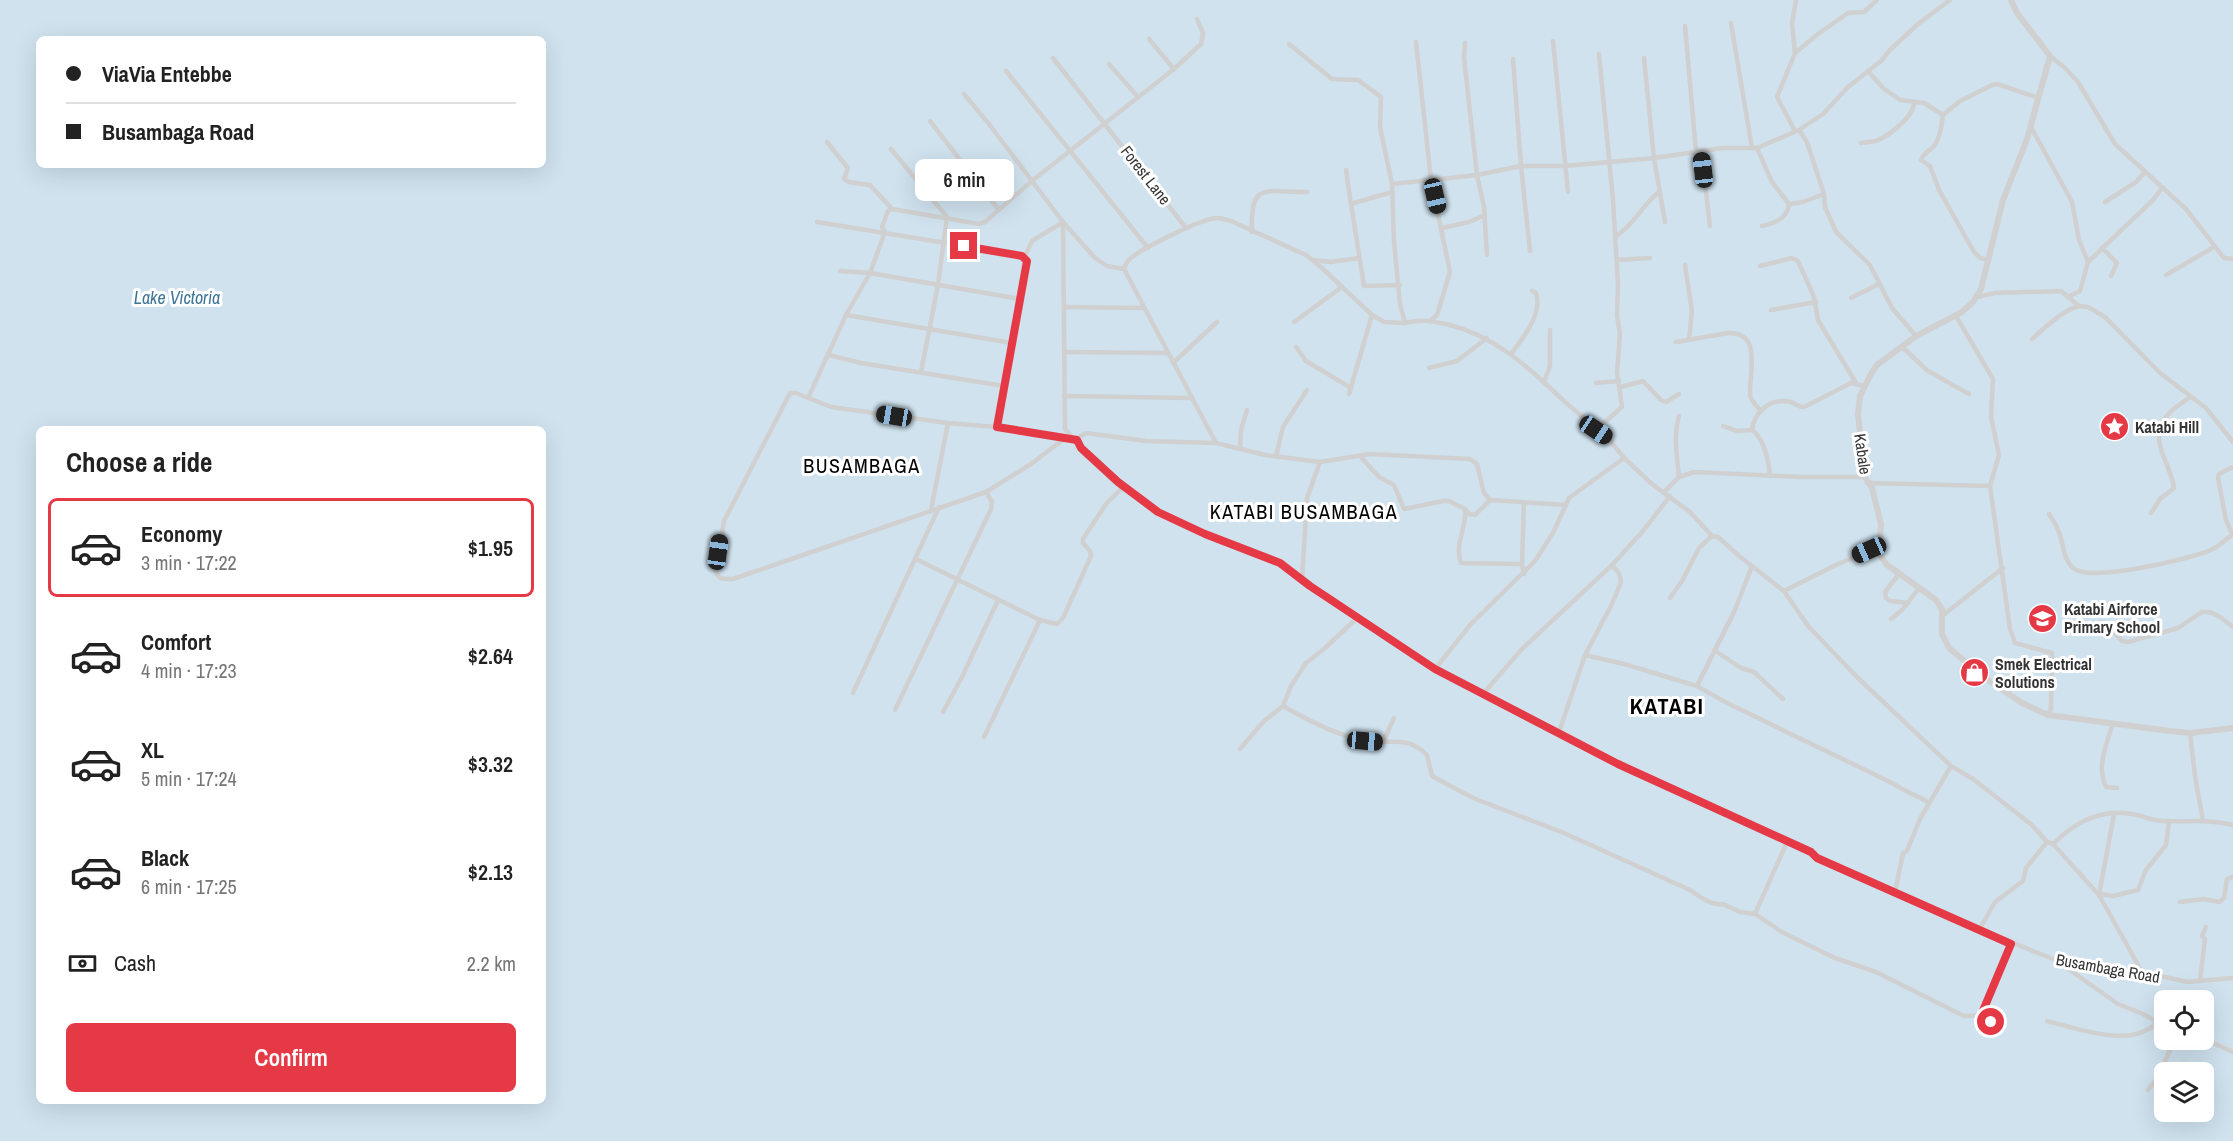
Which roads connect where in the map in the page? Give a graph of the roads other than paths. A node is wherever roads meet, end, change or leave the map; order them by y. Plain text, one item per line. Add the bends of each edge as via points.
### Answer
1 (1796, 0) edge
2 (1877, 0) edge
3 (1950, 0) edge
4 (2011, 0) edge
5 (1197, 19) dead end
6 (1731, 23) dead end
7 (1685, 26) dead end
8 (1149, 39) dead end
9 (1552, 41) dead end
10 (1416, 42) dead end
11 (1465, 43) dead end
12 (1289, 44) dead end
13 (1796, 52) junction
14 (1599, 54) dead end
15 (2050, 56) junction
16 (1053, 58) dead end
17 (1644, 58) dead end
18 (1513, 59) dead end
19 (1109, 64) dead end
20 (1174, 69) junction
21 (1006, 71) dead end
22 (1868, 71) junction
23 (964, 94) dead end
24 (1138, 97) junction
25 (2039, 98) junction
26 (1914, 103) junction
27 (1943, 115) junction
28 (930, 121) dead end
29 (1105, 123) junction
30 (2031, 127) junction
31 (1797, 130) junction
32 (827, 142) dead end
33 (1861, 143) dead end
34 (1755, 148) junction
35 (891, 149) dead end
36 (1070, 151) junction
37 (1698, 151) junction
38 (1654, 158) junction
39 (1611, 161) junction
40 (1521, 166) junction
41 (1565, 166) junction
42 (1346, 170) dead end
43 (2145, 172) junction
44 (1477, 175) junction
45 (1033, 180) junction
46 (1431, 180) junction
47 (1392, 184) junction
48 (2162, 188) junction
49 (1307, 192) dead end
50 (1392, 192) junction
51 (1568, 192) dead end
52 (1659, 192) junction
53 (1824, 194) junction
54 (2105, 202) dead end
55 (1351, 204) junction
56 (1789, 204) junction
57 (892, 209) junction
58 (999, 210) junction
59 (1485, 215) junction
60 (947, 217) junction
61 (817, 222) dead end
62 (1063, 222) junction
63 (1665, 222) dead end
64 (1710, 226) dead end
65 (1762, 226) dead end
66 (1186, 228) junction
67 (1442, 228) junction
68 (885, 232) junction
69 (1252, 232) junction
70 (1616, 236) junction
71 (945, 242) junction
72 (2214, 247) junction
73 (1148, 248) junction
74 (2102, 248) junction
75 (1530, 251) dead end
76 (1487, 255) dead end
77 (1024, 256) junction
78 (1359, 258) junction
79 (1650, 258) dead end
80 (2233, 259) edge
81 (1313, 260) junction
82 (1617, 260) junction
83 (1989, 260) junction
84 (2088, 262) junction
85 (1685, 265) dead end
86 (1760, 266) dead end
87 (1124, 269) junction
88 (840, 271) dead end
89 (870, 273) junction
90 (2166, 275) dead end
91 (2111, 276) dead end
92 (1879, 284) junction
93 (938, 285) junction
94 (1400, 285) junction
95 (1342, 287) junction
96 (1532, 291) dead end
97 (1977, 297) junction
98 (2068, 297) junction
99 (1851, 298) dead end
100 (1020, 299) junction
101 (1816, 302) junction
102 (2079, 306) junction
103 (1064, 307) junction
104 (1143, 308) junction
105 (1771, 310) dead end
106 (846, 315) junction
107 (1372, 315) junction
108 (1956, 316) junction
109 (1294, 321) dead end
110 (1430, 321) junction
111 (1217, 322) dead end
112 (1405, 323) junction
113 (928, 329) junction
114 (1550, 330) dead end
115 (1916, 336) junction
116 (1487, 338) junction
117 (2032, 339) dead end
118 (1689, 340) junction
119 (1676, 342) dead end
120 (1012, 343) junction
121 (1296, 347) dead end
122 (1902, 347) junction
123 (1064, 352) junction
124 (1167, 353) junction
125 (1511, 354) junction
126 (829, 355) junction
127 (1173, 363) junction
128 (1429, 368) dead end
129 (921, 372) junction
130 (1544, 382) junction
131 (1596, 383) dead end
132 (1856, 383) junction
133 (1620, 384) junction
134 (1004, 386) junction
135 (1865, 386) junction
136 (1307, 390) dead end
137 (1679, 394) dead end
138 (1969, 394) dead end
139 (1064, 396) junction
140 (808, 398) junction
141 (1191, 398) junction
142 (2190, 398) junction
143 (1247, 410) dead end
144 (1760, 410) junction
145 (1679, 416) dead end
146 (948, 423) junction
147 (1723, 426) dead end
148 (997, 427) junction
149 (1596, 430) junction
150 (1752, 430) junction
151 (1064, 439) junction
152 (1077, 440) junction
153 (2233, 442) edge
154 (1216, 443) junction
155 (1240, 449) junction
156 (1276, 456) junction
157 (1360, 456) junction
158 (1624, 458) junction
159 (1320, 462) junction
160 (2233, 467) edge
161 (1770, 476) junction
162 (1679, 477) junction
163 (1866, 480) junction
164 (1124, 486) junction
165 (1990, 486) junction
166 (986, 492) junction
167 (1664, 492) junction
168 (1670, 496) junction
169 (1490, 500) junction
170 (1524, 502) junction
171 (1566, 505) junction
172 (939, 507) junction
173 (1465, 509) junction
174 (931, 510) junction
175 (2151, 513) dead end
176 (2049, 514) dead end
177 (2232, 534) edge
178 (1712, 536) junction
179 (1878, 547) junction
180 (916, 560) junction
181 (1522, 564) junction
182 (1612, 565) junction
183 (1752, 566) junction
184 (2002, 568) junction
185 (1524, 574) junction
186 (1899, 574) junction
187 (1302, 579) junction
188 (957, 580) junction
189 (1919, 588) junction
190 (1784, 591) junction
191 (1670, 598) dead end
192 (998, 600) junction
193 (1908, 603) junction
194 (1942, 616) junction
195 (1357, 618) junction
196 (1892, 619) dead end
197 (1040, 620) junction
198 (2101, 622) dead end
199 (2233, 627) edge
200 (1714, 650) junction
201 (1585, 655) junction
202 (1435, 669) junction
203 (1697, 686) junction
204 (853, 693) dead end
205 (1484, 694) junction
206 (1783, 699) dead end
207 (1283, 706) junction
208 (895, 710) dead end
209 (943, 712) dead end
210 (2048, 715) junction
211 (1394, 718) dead end
212 (2113, 723) junction
213 (2233, 728) edge
214 (1558, 732) junction
215 (2190, 733) junction
216 (984, 736) dead end
217 (1383, 742) junction
218 (1240, 749) dead end
219 (1951, 766) junction
220 (2117, 788) dead end
221 (1929, 803) junction
222 (2114, 814) junction
223 (2169, 821) junction
224 (2203, 821) junction
225 (2233, 825) edge
226 (1786, 842) junction
227 (2050, 843) junction
228 (2233, 877) edge
229 (1895, 892) junction
230 (2100, 894) junction
231 (2180, 902) dead end
232 (1755, 915) junction
233 (2206, 927) dead end
234 (1979, 930) junction
235 (2011, 944) junction
236 (2058, 962) junction
237 (2142, 972) junction
238 (2233, 978) edge
239 (2200, 980) junction
240 (1982, 1013) junction
241 (2154, 1019) edge
242 (2047, 1021) dead end
243 (1991, 1022) dead end
244 (2154, 1025) edge
245 (2214, 1043) edge
246 (2170, 1050) edge
247 (2233, 1052) edge
248 (2148, 1090) dead end

1 - 13 street via 1792,22
2 - 13 street via 1864,12 1848,13
3 - 22 street
4 - 15 street
5 - 20 street via 1203,33 1202,44
6 - 34 street
7 - 37 street
8 - 20 street
9 - 41 street
10 - 46 street
11 - 44 street
12 - 47 street via 1332,79 1358,80 1381,97 1380,127
13 - 31 street via 1777,97
14 - 39 street
15 - 25 street, Kabale
15 - 43 street via 2074,77 2109,136
16 - 29 street, Forest Lane
17 - 38 street
18 - 40 street
19 - 24 street
20 - 24 street
21 - 36 street
22 - 26 street via 1900,100
22 - 31 street via 1823,114
23 - 45 street
24 - 29 street
25 - 27 street via 1997,84 1960,100
25 - 30 street, Kabale
26 - 27 street via 1924,103
26 - 33 street via 1911,113 1884,137
27 - 83 street via 1937,140 1921,159 1930,166 1974,252
28 - 58 street
29 - 36 street
29 - 66 street, Forest Lane
30 - 83 street, Kabale via 2003,200
30 - 84 street via 2072,202 2079,240
31 - 34 street
31 - 53 street via 1807,142
32 - 57 street via 848,168 844,179 870,185
34 - 37 street
34 - 56 street via 1772,182
35 - 60 street
36 - 45 street
36 - 73 street
37 - 38 street
37 - 64 street
38 - 39 street
38 - 52 street
39 - 41 street
39 - 70 street
40 - 41 street
40 - 44 street
40 - 75 street
41 - 51 street
42 - 55 street
43 - 48 street
43 - 54 street
44 - 46 street
44 - 59 street
45 - 58 street
45 - 62 street
46 - 47 street
46 - 67 street
47 - 50 street
48 - 72 street via 2186,208
48 - 74 street
49 - 69 street via 1258,194 1252,207
50 - 55 street
50 - 94 street
52 - 63 street
52 - 70 street
53 - 56 street
53 - 92 street via 1836,232 1870,265
55 - 78 street
56 - 65 street via 1782,218
57 - 60 street
57 - 68 street via 882,227
58 - 60 street via 982,223
59 - 67 street
59 - 76 street
60 - 71 street
61 - 68 street
62 - 77 street via 1032,241
62 - 87 street via 1101,263
62 - 103 street, Busambaga Road
66 - 69 street via 1218,218
66 - 73 street
67 - 110 street via 1450,272 1437,315
68 - 71 street
68 - 89 street
69 - 81 street
70 - 82 street
71 - 77 street
71 - 93 street
72 - 80 street via 2224,258
72 - 90 street
73 - 87 street via 1128,260
74 - 84 street
74 - 91 street via 2117,263
77 - 100 street via 1027,261
78 - 81 street
78 - 94 street via 1364,286
79 - 82 street
81 - 95 street
82 - 133 street
83 - 97 street, Kabale
84 - 98 street via 2080,291
85 - 118 street via 1692,311
86 - 101 street via 1795,259
87 - 104 street
88 - 89 street
89 - 93 street
89 - 106 street
92 - 99 street
92 - 115 street via 1897,315
93 - 100 street
93 - 113 street
94 - 112 street
95 - 107 street
95 - 109 street
96 - 125 street via 1538,297 1534,320
97 - 98 street via 2061,291
97 - 108 street, Kabale
98 - 102 street
100 - 120 street
101 - 105 street
101 - 132 street via 1818,320
102 - 117 street
102 - 142 street via 2105,317
103 - 104 street
103 - 123 street, Busambaga Road
104 - 124 street
106 - 113 street
106 - 126 street
107 - 112 street via 1384,322
107 - 121 street via 1350,391 1306,361
108 - 115 street, Kabale
108 - 165 street via 1993,379 1991,417 1999,455
110 - 112 street
110 - 116 street
111 - 127 street
113 - 120 street
113 - 129 street
114 - 130 street via 1550,366
115 - 122 street, Kabale
116 - 125 street
116 - 128 street via 1457,361
118 - 119 street
118 - 144 street via 1728,333 1744,337 1753,367 1750,395
120 - 134 street
122 - 135 street, Kabale via 1877,366
122 - 138 street via 1928,371
123 - 124 street
123 - 139 street, Busambaga Road
124 - 127 street
125 - 130 street
126 - 129 street
126 - 140 street
127 - 141 street
129 - 134 street
130 - 149 street
131 - 133 street
132 - 135 street
132 - 144 street via 1804,407 1788,402
133 - 137 street via 1643,381 1666,402
133 - 149 street via 1622,407
134 - 148 street
135 - 163 street, Kabale via 1858,414
136 - 156 street via 1283,427
139 - 141 street
139 - 152 street, Busambaga Road via 1065,429
140 - 146 street via 831,407
140 - 174 street via 788,394 724,521 716,571 720,579 733,579
141 - 154 street
142 - 153 street via 2206,408
142 - 175 street via 2170,411 2160,428 2158,440 2174,488
143 - 155 street
144 - 150 street
145 - 162 street via 1675,443
146 - 148 street
146 - 174 street
147 - 150 street via 1737,431
148 - 151 street
149 - 158 street
150 - 161 street via 1758,434
151 - 152 street
151 - 166 street
152 - 154 street via 1086,433 1146,441
152 - 164 street, Busambaga Road
154 - 155 street
155 - 156 street
156 - 159 street
157 - 159 street
157 - 169 street via 1470,459 1477,464 1484,493
157 - 173 street via 1379,477 1394,485 1404,509 1443,501
158 - 167 street
158 - 171 street via 1576,492
159 - 187 street via 1306,498
160 - 177 street via 2218,478
161 - 162 street via 1694,472
161 - 163 street
162 - 167 street
163 - 165 street
163 - 179 street, Kabale via 1880,516
164 - 187 street, Busambaga Road via 1170,519 1280,563
164 - 197 street via 1106,504 1083,539 1091,556 1063,618 1057,624
165 - 184 street
166 - 172 street
166 - 188 street via 992,505
167 - 168 street
168 - 178 street
168 - 182 street
169 - 170 street
169 - 173 street via 1475,515
170 - 171 street
170 - 181 street
171 - 185 street via 1553,533
172 - 174 street
172 - 180 street
173 - 181 street via 1466,522 1459,538 1460,562
176 - 177 street via 2065,555 2079,572 2106,572 2178,560 2213,550
178 - 183 street
178 - 191 street via 1699,548
179 - 186 street via 1882,560
179 - 190 street
180 - 188 street
180 - 204 street
181 - 185 street
182 - 201 street via 1621,582
182 - 205 street via 1521,650
183 - 190 street
183 - 200 street
184 - 194 street
184 - 210 street via 2012,638 2025,647 2052,653
185 - 202 street via 1471,624
186 - 189 street
186 - 193 street via 1885,592 1886,598
187 - 195 street, Busambaga Road
188 - 192 street
188 - 208 street
189 - 193 street
189 - 194 street via 1936,600
190 - 219 street via 1808,626
192 - 197 street
192 - 209 street
193 - 196 street
194 - 210 street via 1942,634 1949,648 2022,703
195 - 202 street, Busambaga Road
195 - 207 street via 1306,663
197 - 216 street
198 - 199 street via 2128,642 2178,628 2206,611
200 - 203 street
200 - 206 street via 1754,672
201 - 203 street
201 - 214 street
202 - 205 street, Busambaga Road
203 - 221 street
205 - 214 street, Busambaga Road
207 - 217 street via 1348,736
207 - 218 street
210 - 212 street
211 - 217 street
212 - 215 street
212 - 220 street via 2102,769 2106,787
213 - 215 street
214 - 226 street, Busambaga Road
215 - 224 street
217 - 232 street via 1408,742 1422,750 1432,776 1473,798 1630,862 1704,900
219 - 221 street
219 - 227 street via 1973,779
221 - 229 street via 1903,853
222 - 223 street
222 - 227 street via 2093,816 2075,824
222 - 230 street
223 - 224 street
223 - 230 street via 2166,845 2146,870 2138,890 2113,896
224 - 225 street
226 - 229 street, Busambaga Road
226 - 232 street
227 - 230 street
227 - 234 street via 2026,868 2023,881 1995,902
228 - 231 street via 2227,879 2220,902
229 - 234 street, Busambaga Road
230 - 237 street
232 - 240 street via 1835,958 1876,972 1964,1016
233 - 239 street
234 - 235 street, Busambaga Road
235 - 236 street, Busambaga Road
235 - 240 street
236 - 237 street, Busambaga Road
236 - 241 street via 2118,1004
237 - 239 street, Busambaga Road via 2188,982
238 - 239 street, Busambaga Road
240 - 243 street
242 - 244 street via 2112,1037 2131,1035
245 - 247 street
246 - 248 street

